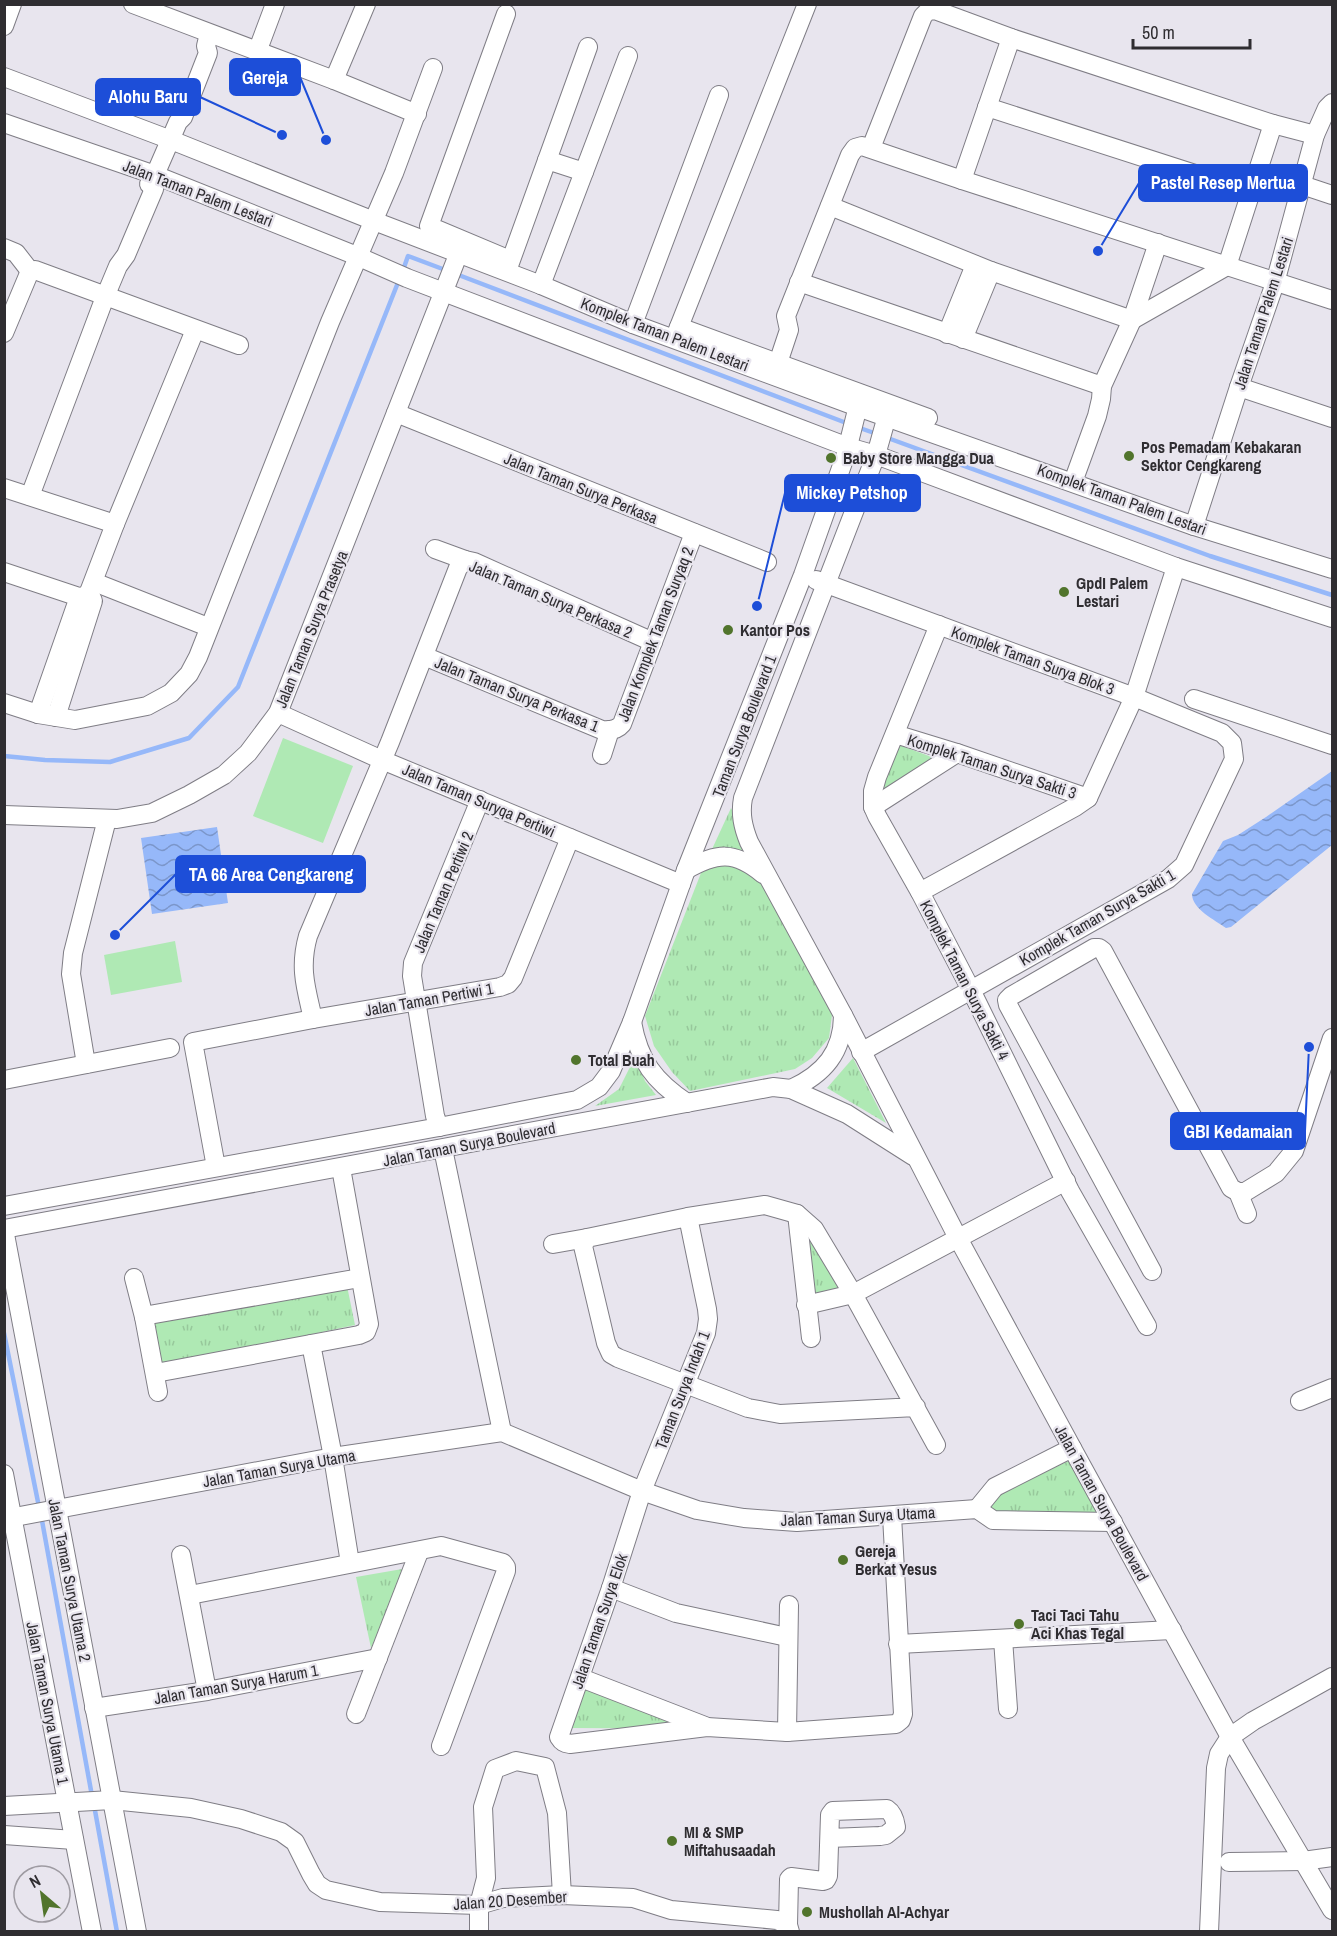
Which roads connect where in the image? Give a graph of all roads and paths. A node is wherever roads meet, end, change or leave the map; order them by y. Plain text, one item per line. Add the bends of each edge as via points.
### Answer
1 (12, 4) edge
2 (133, 4) edge
3 (275, 4) edge
4 (366, 4) edge
5 (807, 4) edge
6 (174, 12) edge
7 (506, 14) dead end
8 (4, 26) edge
9 (1011, 38) junction
10 (208, 40) junction
11 (588, 47) dead end
12 (256, 52) junction
13 (628, 57) dead end
14 (433, 68) dead end
15 (4, 77) edge
16 (334, 80) junction
17 (719, 95) dead end
18 (1332, 103) edge
19 (987, 107) junction
20 (417, 114) junction
21 (4, 123) edge
22 (1273, 124) junction
23 (1315, 135) junction
24 (171, 140) junction
25 (872, 148) junction
26 (547, 160) junction
27 (584, 172) junction
28 (155, 175) junction
29 (962, 180) junction
30 (1302, 185) junction
31 (1251, 192) junction
32 (1332, 195) edge
33 (830, 206) junction
34 (374, 221) junction
35 (1158, 243) junction
36 (4, 249) edge
37 (357, 256) junction
38 (456, 260) junction
39 (509, 266) junction
40 (1227, 266) junction
41 (983, 268) junction
42 (30, 271) junction
43 (799, 282) junction
44 (1275, 283) junction
45 (541, 285) junction
46 (445, 287) junction
47 (105, 297) junction
48 (1332, 300) edge
49 (1132, 320) junction
50 (633, 324) junction
51 (195, 330) junction
52 (4, 333) edge
53 (676, 333) junction
54 (955, 337) junction
55 (239, 345) dead end
56 (778, 363) junction
57 (1102, 386) junction
58 (1239, 387) junction
59 (859, 406) junction
60 (396, 414) junction
61 (1332, 418) edge
62 (886, 420) junction
63 (849, 442) junction
64 (878, 451) junction
65 (1075, 477) junction
66 (4, 488) edge
67 (30, 496) junction
68 (116, 524) junction
69 (1194, 526) junction
70 (694, 533) junction
71 (435, 549) dead end
72 (465, 560) junction
73 (766, 562) dead end
74 (1176, 567) junction
75 (1332, 569) edge
76 (4, 572) edge
77 (803, 575) junction
78 (827, 583) junction
79 (87, 590) junction
80 (1332, 618) edge
81 (939, 625) junction
82 (208, 627) junction
83 (653, 642) junction
84 (424, 656) junction
85 (1134, 697) junction
86 (1194, 699) dead end
87 (4, 703) edge
88 (278, 713) junction
89 (47, 716) junction
90 (610, 730) junction
91 (895, 734) junction
92 (1332, 745) edge
93 (957, 753) junction
94 (602, 755) dead end
95 (382, 760) junction
96 (1088, 798) junction
97 (480, 800) junction
98 (873, 807) junction
99 (4, 815) edge
100 (107, 819) junction
101 (570, 838) junction
102 (767, 876) junction
103 (683, 877) junction
104 (920, 892) junction
105 (971, 990) junction
106 (417, 1001) junction
107 (843, 1015) junction
108 (313, 1019) junction
109 (632, 1022) junction
110 (1332, 1038) edge
111 (170, 1048) dead end
112 (861, 1052) junction
113 (86, 1064) junction
114 (4, 1080) edge
115 (790, 1089) junction
116 (687, 1103) junction
117 (439, 1127) junction
118 (443, 1149) junction
119 (917, 1158) junction
120 (216, 1167) junction
121 (341, 1168) junction
122 (1066, 1181) junction
123 (1238, 1192) junction
124 (4, 1206) edge
125 (797, 1214) junction
126 (1247, 1214) dead end
127 (688, 1217) junction
128 (5, 1229) edge
129 (587, 1238) junction
130 (958, 1238) junction
131 (553, 1244) dead end
132 (1152, 1271) dead end
133 (135, 1278) dead end
134 (360, 1278) junction
135 (853, 1294) junction
136 (806, 1305) junction
137 (144, 1317) junction
138 (1147, 1326) dead end
139 (811, 1338) dead end
140 (311, 1344) junction
141 (155, 1371) junction
142 (686, 1383) junction
143 (1332, 1388) edge
144 (158, 1392) dead end
145 (1300, 1401) dead end
146 (916, 1407) junction
147 (502, 1432) junction
148 (936, 1445) dead end
149 (1072, 1448) junction
150 (333, 1457) junction
151 (4, 1474) edge
152 (642, 1491) junction
153 (977, 1509) junction
154 (51, 1510) junction
155 (892, 1516) junction
156 (12, 1517) edge
157 (1113, 1522) junction
158 (419, 1552) junction
159 (181, 1555) dead end
160 (350, 1563) junction
161 (611, 1588) junction
162 (190, 1595) junction
163 (789, 1605) dead end
164 (1172, 1630) junction
165 (787, 1636) junction
166 (1003, 1639) junction
167 (898, 1644) junction
168 (378, 1658) junction
169 (1332, 1677) edge
170 (581, 1678) junction
171 (207, 1691) junction
172 (94, 1708) junction
173 (1008, 1709) dead end
174 (356, 1714) dead end
175 (707, 1727) junction
176 (787, 1732) junction
177 (1230, 1737) junction
178 (441, 1746) dead end
179 (106, 1800) junction
180 (72, 1803) junction
181 (4, 1806) edge
182 (4, 1834) edge
183 (830, 1838) dead end
184 (74, 1840) junction
185 (1332, 1857) edge
186 (1303, 1861) junction
187 (1229, 1862) dead end
188 (562, 1895) junction
189 (479, 1905) junction
190 (1332, 1910) edge
191 (789, 1928) edge
192 (92, 1932) edge
193 (137, 1932) edge
194 (479, 1932) edge
195 (1209, 1932) edge

1 - 8 street
2 - 6 street
3 - 12 street
4 - 16 street
5 - 53 street
6 - 10 street
7 - 39 street via 429,226
9 - 19 street
9 - 22 street
9 - 25 street via 935,10 928,12 923,16
10 - 12 street
10 - 24 street via 176,113 178,122
11 - 26 street
12 - 16 street
13 - 27 street
14 - 20 street
15 - 24 street, Komplek Taman Palem Lestari
16 - 20 street
17 - 50 street
18 - 23 street, Jalan Taman Palem Lestari
19 - 29 street
19 - 31 street
20 - 34 street
21 - 28 street, Jalan Taman Palem Lestari
22 - 23 street
22 - 31 street
23 - 30 street, Jalan Taman Palem Lestari
24 - 28 street
24 - 34 street, Komplek Taman Palem Lestari
25 - 29 street
25 - 33 street via 855,148
26 - 27 street
26 - 39 street
27 - 45 street
28 - 37 street, Jalan Taman Palem Lestari
28 - 47 street via 119,251 118,266
29 - 35 street
30 - 32 street
30 - 44 street, Jalan Taman Palem Lestari
31 - 40 street
33 - 41 street
33 - 43 street
34 - 37 street
34 - 38 street, Komplek Taman Palem Lestari
35 - 40 street
35 - 49 street
36 - 42 street via 16,253
37 - 46 street, Jalan Taman Palem Lestari via 407,278
37 - 82 street
38 - 39 street, Komplek Taman Palem Lestari
38 - 46 street, Jalan Taman Surya Prasetya
39 - 45 street, Komplek Taman Palem Lestari
40 - 44 street
40 - 49 street
41 - 49 street
41 - 54 street
42 - 47 street
42 - 52 street
43 - 54 street
43 - 56 street via 786,316 789,330
44 - 48 street
44 - 58 street, Jalan Taman Palem Lestari
45 - 50 street, Komplek Taman Palem Lestari
46 - 60 street, Jalan Taman Surya Prasetya
46 - 63 street
47 - 51 street
47 - 67 street
49 - 57 street
50 - 53 street, Komplek Taman Palem Lestari
51 - 55 street
51 - 68 street
53 - 56 street
53 - 59 street, Komplek Taman Palem Lestari
54 - 57 street
56 - 59 street
57 - 65 street via 1097,416
58 - 61 street
58 - 69 street, Jalan Taman Palem Lestari
59 - 62 street, Komplek Taman Palem Lestari
59 - 63 street, Taman Surya Boulevard 1
59 - 65 street
60 - 70 street, Jalan Taman Surya Perkasa
60 - 88 street, Jalan Taman Surya Prasetya
62 - 64 street, Taman Surya Boulevard 1
62 - 65 street, Komplek Taman Palem Lestari
63 - 64 street
63 - 77 street, Taman Surya Boulevard 1
64 - 74 street
64 - 78 street, Taman Surya Boulevard 1
65 - 69 street, Komplek Taman Palem Lestari
66 - 67 street
67 - 68 street
68 - 79 street
69 - 75 street, Komplek Taman Palem Lestari
70 - 73 street, Jalan Taman Surya Perkasa
70 - 83 street, Jalan Komplek Taman Suryaq 2
71 - 72 street
72 - 83 street, Jalan Taman Surya Perkasa 2
72 - 84 street, Jalan Taman Surya Perkasa 2 via 458,568
74 - 80 street
74 - 85 street, Komplek Taman Surya Blok 3
76 - 79 street
77 - 78 street, Komplek Taman Surya Blok 3
77 - 103 street, Taman Surya Boulevard 1
78 - 81 street, Komplek Taman Surya Blok 3
78 - 102 street, Taman Surya Boulevard 1 via 743,798 743,826
79 - 82 street
79 - 89 street
81 - 85 street, Komplek Taman Surya Blok 3
81 - 91 street
82 - 89 street via 189,674 171,693 147,706 75,720
83 - 90 street, Jalan Komplek Taman Suryaq 2 via 622,724
84 - 90 street, Jalan Taman Surya Perkasa 1
84 - 95 street, Jalan Taman Surya Perkasa 2
85 - 96 street
85 - 105 street, Komplek Taman Surya Sakti 1 via 1222,733 1232,743 1234,759 1184,865 1168,879
86 - 92 street
87 - 89 street
88 - 95 street, Jalan Taman Suryqa Pertiwi
88 - 100 street, Jalan Taman Surya Prasetya via 248,753 224,775 152,813
90 - 94 street
91 - 93 street, Komplek Taman Surya Sakti 3
91 - 98 street via 873,791
93 - 96 street, Komplek Taman Surya Sakti 3
93 - 98 street
95 - 97 street, Jalan Taman Suryqa Pertiwi
95 - 108 street, Jalan Taman Surya Perkasa 2 via 303,953
96 - 104 street
97 - 101 street, Jalan Taman Suryqa Pertiwi
97 - 106 street, Jalan Taman Pertiwi 2 via 413,963
98 - 104 street, Komplek Taman Surya Sakti 4
99 - 100 street, Jalan Taman Surya Prasetya
100 - 113 street via 71,974
101 - 103 street, Jalan Taman Suryqa Pertiwi
101 - 106 street, Jalan Taman Pertiwi 1 via 508,984
102 - 103 street via 728,856 710,858
102 - 107 street, Taman Surya Boulevard 1
103 - 109 street, Taman Surya Boulevard 1
104 - 105 street, Komplek Taman Surya Sakti 4
105 - 112 street, Komplek Taman Surya Sakti 1
105 - 122 street, Komplek Taman Surya Sakti 4
106 - 108 street, Jalan Taman Pertiwi 1
106 - 117 street, Jalan Taman Pertiwi 2
107 - 112 street, Jalan Taman Surya Boulevard
107 - 115 street via 840,1043 831,1059 816,1074
108 - 120 street, Jalan Taman Pertiwi 1 via 193,1042
109 - 116 street via 646,1066 667,1089
109 - 117 street, Jalan Taman Surya Boulevard via 611,1071 599,1088 584,1097
110 - 123 street via 1294,1151 1276,1173 1245,1192
111 - 113 street
112 - 119 street, Jalan Taman Surya Boulevard
113 - 114 street
115 - 116 street, Jalan Taman Surya Boulevard via 764,1088
115 - 119 street, Jalan Taman Surya Boulevard via 861,1121
116 - 118 street, Jalan Taman Surya Boulevard
117 - 120 street, Jalan Taman Surya Boulevard
118 - 121 street, Jalan Taman Surya Boulevard
118 - 147 street
119 - 130 street, Jalan Taman Surya Boulevard
120 - 124 street, Jalan Taman Surya Boulevard
121 - 128 street, Jalan Taman Surya Boulevard
121 - 134 street
122 - 130 street
122 - 138 street, Komplek Taman Surya Sakti 4
123 - 126 street
123 - 132 street via 1231,1188 1103,951 1094,948 1011,996 1008,1005
125 - 127 street via 765,1205
125 - 135 street via 814,1229
125 - 136 street
127 - 129 street
127 - 142 street, Taman Surya Indah 1 via 708,1319
128 - 154 street, Jalan Taman Surya Utama 2
129 - 131 street
129 - 142 street via 584,1246 611,1354
130 - 135 street
130 - 149 street, Jalan Taman Surya Boulevard
133 - 137 street
134 - 137 street
134 - 140 street via 370,1332
135 - 136 street
135 - 146 street
136 - 139 street
137 - 141 street
140 - 141 street
140 - 150 street
141 - 144 street
142 - 146 street via 748,1408 780,1414
142 - 152 street, Taman Surya Indah 1
143 - 145 street
146 - 148 street
147 - 150 street, Jalan Taman Surya Utama
147 - 152 street, Jalan Taman Surya Utama
149 - 153 street via 996,1487
149 - 157 street, Jalan Taman Surya Boulevard
150 - 154 street, Jalan Taman Surya Utama
150 - 160 street
151 - 156 street, Jalan Taman Surya Utama 1
152 - 155 street, Jalan Taman Surya Utama via 697,1510 744,1518 796,1521
152 - 161 street, Jalan Taman Surya Elok
153 - 155 street, Jalan Taman Surya Utama
153 - 157 street, Jalan Taman Surya Utama via 993,1520
154 - 156 street, Jalan Taman Surya Utama
154 - 172 street, Jalan Taman Surya Utama 2
155 - 167 street
156 - 180 street, Jalan Taman Surya Utama 1
157 - 164 street, Jalan Taman Surya Boulevard
158 - 160 street
158 - 168 street
158 - 178 street via 441,1546 506,1567
159 - 162 street
160 - 162 street
161 - 165 street via 676,1613
161 - 170 street, Jalan Taman Surya Elok
162 - 171 street
163 - 165 street
164 - 166 street
164 - 177 street, Jalan Taman Surya Boulevard
165 - 176 street
166 - 167 street
166 - 173 street
167 - 176 street via 903,1714 896,1724
168 - 171 street, Jalan Taman Surya Harum 1
168 - 174 street
169 - 177 street
170 - 175 street
170 - 175 street, Jalan Taman Surya Elok via 559,1737 564,1743
171 - 172 street, Jalan Taman Surya Harum 1
172 - 179 street, Jalan Taman Surya Utama 2
175 - 176 street
177 - 186 street, Jalan Taman Surya Boulevard
177 - 195 street via 1219,1754 1216,1768
179 - 180 street, Jalan 20 Desember
179 - 189 street, Jalan 20 Desember via 191,1808 281,1832 295,1842 317,1884 326,1890 380,1902
179 - 193 street, Jalan Taman Surya Utama 2
180 - 181 street, Jalan 20 Desember
180 - 184 street, Jalan Taman Surya Utama 1
182 - 184 street
183 - 191 street via 826,1880 789,1878
184 - 192 street, Jalan Taman Surya Utama 1
185 - 186 street
186 - 187 street
186 - 190 street, Jalan Taman Surya Boulevard
188 - 189 street, Jalan 20 Desember via 503,1898
188 - 189 street via 557,1814 545,1767 516,1761 495,1769 483,1807 486,1878
188 - 191 street, Jalan 20 Desember via 633,1898 670,1910 777,1920
189 - 194 street

